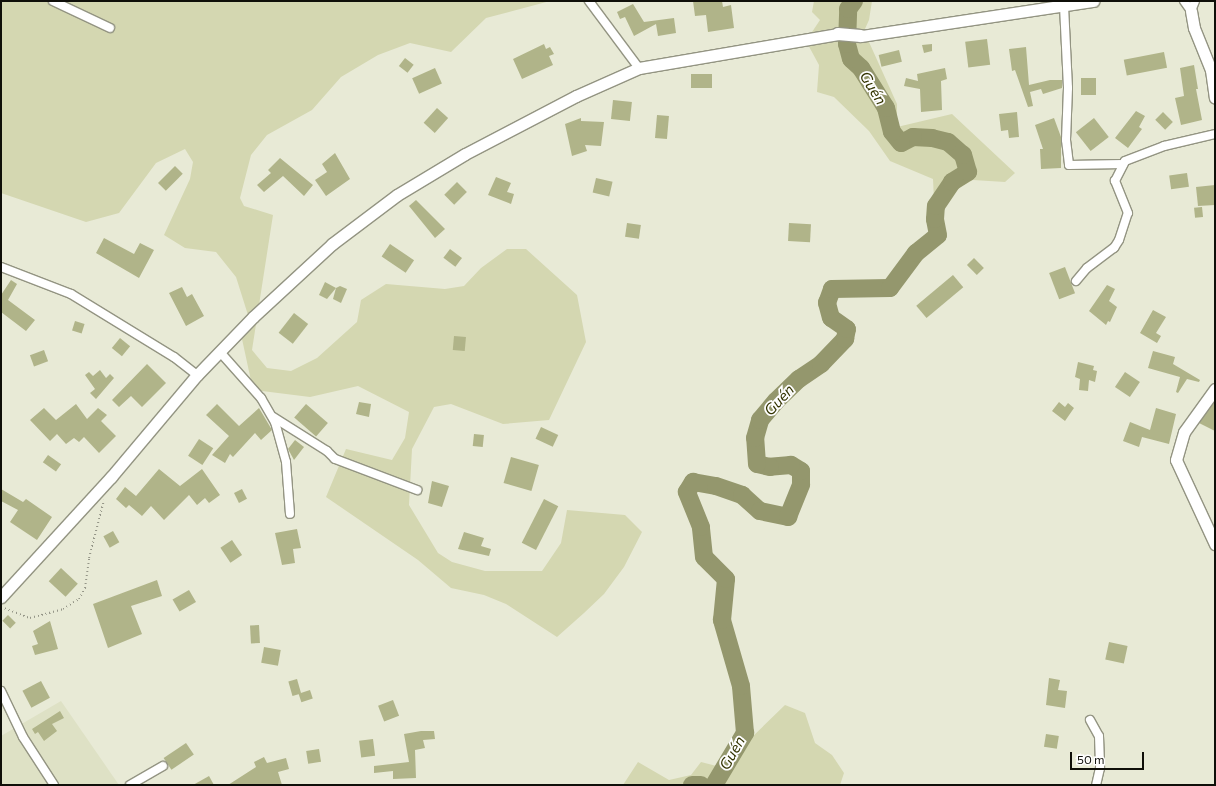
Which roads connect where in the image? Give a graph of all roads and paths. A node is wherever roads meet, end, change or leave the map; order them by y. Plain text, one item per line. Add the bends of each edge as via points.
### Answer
1 (53, 1) edge
2 (589, 1) edge
3 (1093, 1) edge
4 (1184, 1) edge
5 (1064, 6) junction
6 (1193, 6) edge
7 (110, 28) dead end
8 (838, 34) joint
9 (862, 36) joint
10 (639, 68) junction
11 (1215, 98) edge
12 (1215, 134) edge
13 (1123, 164) junction
14 (1, 266) edge
15 (1076, 281) dead end
16 (220, 352) junction
17 (197, 375) junction
18 (1215, 389) edge
19 (273, 416) junction
20 (417, 490) dead end
21 (104, 499) dead end
22 (290, 514) dead end
23 (1215, 544) edge
24 (1, 597) edge
25 (1, 607) edge
26 (1, 691) edge
27 (1090, 720) dead end
28 (163, 766) dead end
29 (54, 785) edge
30 (130, 785) edge
31 (1096, 785) edge

1 - 7 street
2 - 10 street
3 - 5 main road
4 - 6 street
5 - 9 main road
5 - 13 street via 1068,88 1066,140 1069,165
6 - 11 main road via 1194,28 1211,70
8 - 9 main road
8 - 10 main road
10 - 16 main road via 569,100 465,154 397,194 332,244 253,317
12 - 13 street via 1164,146 1133,157
13 - 15 street via 1115,181 1128,213 1119,240 1114,248 1087,268
14 - 17 street via 71,294 174,357
16 - 17 main road
16 - 19 street via 261,398
17 - 24 main road via 111,477
18 - 23 main road via 1184,432 1176,460
19 - 20 street via 327,451 335,459
19 - 22 street via 286,462
21 - 25 path via 89,558 85,588 79,599 63,609 30,618
26 - 29 street via 23,737
27 - 31 street via 1099,736 1100,768
28 - 30 street

